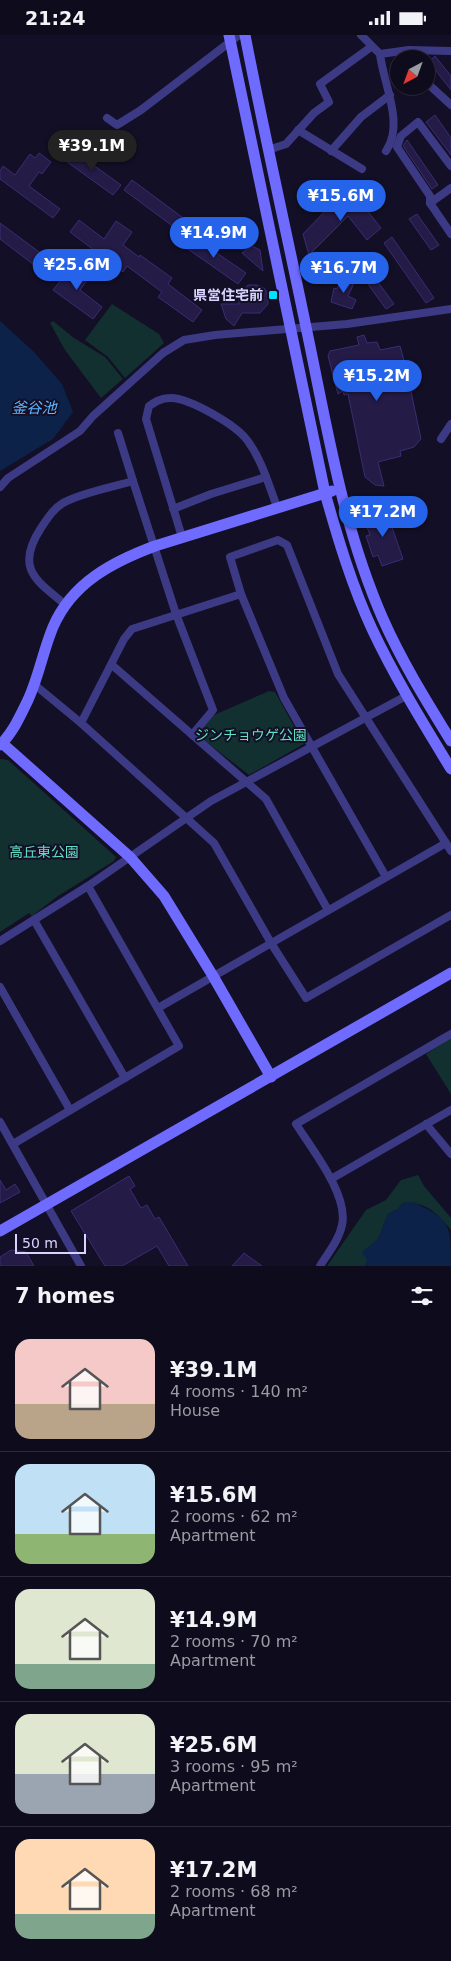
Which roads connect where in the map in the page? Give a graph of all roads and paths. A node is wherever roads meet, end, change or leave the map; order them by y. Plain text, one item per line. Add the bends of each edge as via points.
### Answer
1 (245, 35) edge
2 (361, 35) edge
3 (233, 37) edge
4 (371, 47) junction
5 (435, 51) edge
6 (451, 51) edge
7 (390, 53) edge
8 (380, 54) junction
9 (435, 90) edge
10 (390, 95) junction
11 (451, 105) edge
12 (106, 118) dead end
13 (298, 130) junction
14 (268, 150) junction
15 (331, 151) junction
16 (386, 151) dead end
17 (451, 166) edge
18 (362, 169) dead end
19 (451, 188) edge
20 (430, 203) junction
21 (451, 234) edge
22 (451, 309) edge
23 (307, 328) junction
24 (292, 329) junction
25 (451, 425) edge
26 (118, 433) dead end
27 (441, 439) dead end
28 (266, 477) junction
29 (133, 481) junction
30 (0, 487) edge
31 (339, 489) junction
32 (325, 493) junction
33 (277, 507) junction
34 (173, 509) junction
35 (182, 537) junction
36 (155, 546) junction
37 (241, 594) junction
38 (66, 605) junction
39 (176, 614) junction
40 (112, 665) junction
41 (35, 685) junction
42 (406, 696) junction
43 (366, 717) junction
44 (81, 723) junction
45 (192, 735) junction
46 (451, 741) edge
47 (1, 744) edge
48 (311, 747) junction
49 (451, 769) edge
50 (246, 783) junction
51 (187, 817) junction
52 (446, 843) junction
53 (451, 851) edge
54 (130, 857) junction
55 (386, 877) junction
56 (88, 886) junction
57 (328, 910) junction
58 (451, 915) edge
59 (34, 920) junction
60 (0, 941) edge
61 (271, 943) junction
62 (214, 976) junction
63 (450, 977) edge
64 (0, 987) edge
65 (158, 1008) junction
66 (451, 1034) edge
67 (271, 1077) junction
68 (125, 1078) junction
69 (70, 1110) junction
70 (451, 1110) edge
71 (0, 1122) edge
72 (426, 1125) junction
73 (13, 1144) junction
74 (451, 1154) edge
75 (330, 1179) junction
76 (46, 1205) junction
77 (0, 1231) edge
78 (81, 1266) edge
79 (320, 1266) edge

1 - 14 street
2 - 4 street
3 - 12 street via 141,110 117,125
3 - 24 street
4 - 8 street
4 - 13 street via 320,84 329,102
5 - 6 street
7 - 8 street
8 - 10 street
9 - 11 street
10 - 15 street via 361,117
10 - 16 street via 393,127
13 - 14 street via 286,144
13 - 15 street
14 - 23 street
15 - 18 street
17 - 20 street via 418,122 401,137 397,147 430,196
19 - 20 street
20 - 21 street
22 - 23 street
23 - 24 street
23 - 31 street
24 - 30 street via 184,340 163,353 80,431 8,477
24 - 32 street
25 - 27 street
26 - 29 street
28 - 33 street
28 - 34 street
28 - 34 street via 259,458 245,437 210,412 170,397 156,401 149,407 146,419
29 - 36 street
29 - 38 street via 64,503 51,513 31,544 28,566 37,582
31 - 32 street
31 - 46 street via 383,620
32 - 33 street
32 - 42 street via 349,571 372,628
33 - 35 street
34 - 35 street
35 - 36 street
36 - 38 street via 99,571
36 - 39 street
37 - 39 street
37 - 43 street via 230,557 278,540 287,545 338,674
37 - 48 street via 284,698
38 - 41 street via 54,626
39 - 40 street via 132,629
39 - 45 street via 213,710
40 - 44 street
40 - 45 street
41 - 44 street
41 - 47 street via 16,723
42 - 43 street
42 - 49 street
43 - 48 street
43 - 52 street
44 - 51 street
45 - 50 street
47 - 54 street
48 - 50 street
48 - 55 street
50 - 51 street
50 - 57 street via 266,799
51 - 54 street
51 - 61 street via 214,843
52 - 53 street
52 - 55 street
54 - 56 street
54 - 62 street via 164,896
55 - 57 street
56 - 59 street
56 - 65 street
57 - 61 street
58 - 61 street via 306,998
59 - 60 street
59 - 68 street
61 - 62 street
62 - 65 street
62 - 67 street
63 - 67 street
64 - 69 street
65 - 68 street via 179,1046
66 - 75 street via 296,1123
67 - 76 street
68 - 69 street
69 - 73 street
70 - 72 street
71 - 73 street
72 - 74 street
72 - 75 street
73 - 76 street
75 - 79 street via 342,1204 343,1222
76 - 77 street
76 - 78 street

